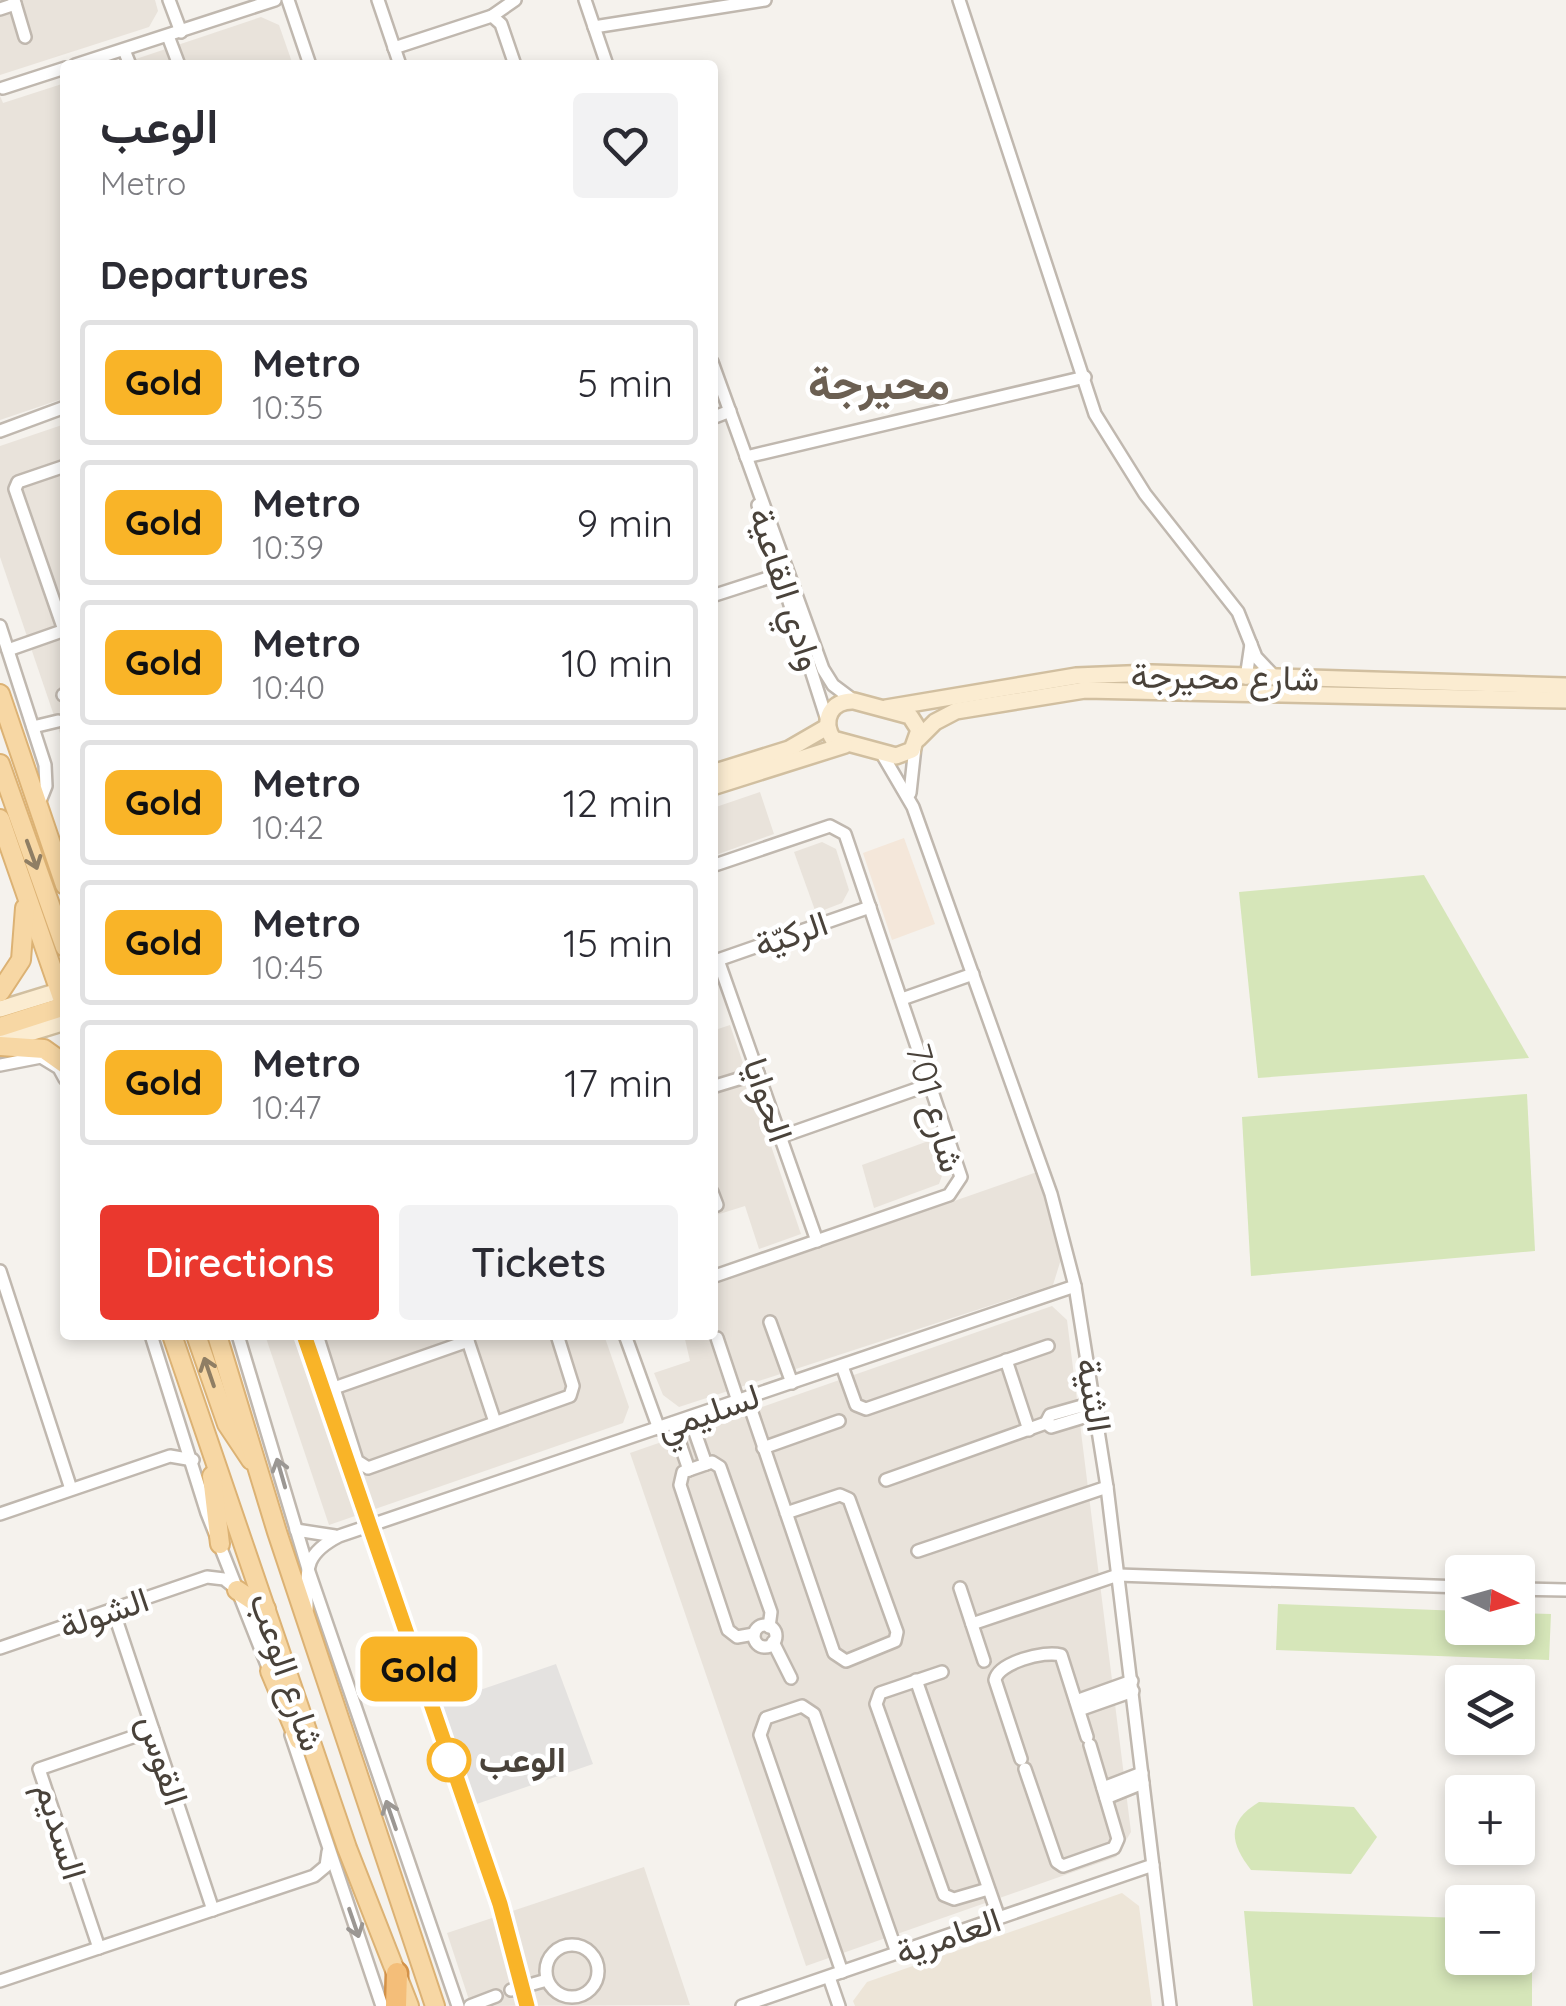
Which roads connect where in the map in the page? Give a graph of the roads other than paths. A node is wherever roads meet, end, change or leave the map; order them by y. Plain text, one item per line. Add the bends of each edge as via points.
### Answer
1 (169, 0) edge
2 (275, 0) edge
3 (288, 0) edge
4 (378, 0) edge
5 (516, 0) edge
6 (585, 0) edge
7 (765, 0) edge
8 (960, 0) edge
9 (14, 2) edge
10 (0, 9) edge
11 (492, 16) junction
12 (594, 28) junction
13 (175, 34) junction
14 (25, 37) dead end
15 (394, 48) junction
16 (124, 50) junction
17 (92, 60) edge
18 (128, 60) edge
19 (178, 60) edge
20 (308, 60) edge
21 (398, 60) edge
22 (514, 60) edge
23 (605, 60) edge
24 (60, 70) edge
25 (3, 88) dead end
26 (1085, 377) junction
27 (718, 378) edge
28 (60, 409) edge
29 (730, 411) junction
30 (718, 416) edge
31 (0, 431) edge
32 (746, 458) junction
33 (60, 468) edge
34 (780, 574) junction
35 (718, 594) edge
36 (60, 616) edge
37 (0, 626) edge
38 (60, 632) edge
39 (1251, 644) junction
40 (8, 650) junction
41 (1278, 679) junction
42 (1246, 685) junction
43 (1566, 686) edge
44 (0, 694) edge
45 (1566, 700) edge
46 (854, 701) junction
47 (886, 708) junction
48 (58, 721) dead end
49 (827, 724) junction
50 (34, 728) junction
51 (917, 742) junction
52 (845, 746) junction
53 (882, 754) junction
54 (0, 764) edge
55 (718, 771) edge
56 (718, 785) edge
57 (38, 806) junction
58 (913, 807) junction
59 (0, 820) edge
60 (718, 864) edge
61 (60, 870) edge
62 (26, 898) junction
63 (870, 907) junction
64 (60, 933) edge
65 (718, 960) edge
66 (718, 969) edge
67 (973, 974) junction
68 (60, 986) edge
69 (0, 992) edge
70 (60, 997) edge
71 (60, 998) edge
72 (902, 1000) junction
73 (0, 1009) edge
74 (60, 1024) edge
75 (0, 1027) edge
76 (0, 1044) edge
77 (60, 1060) edge
78 (0, 1065) edge
79 (60, 1070) edge
80 (758, 1072) junction
81 (930, 1084) junction
82 (718, 1085) edge
83 (780, 1136) junction
84 (818, 1242) junction
85 (0, 1271) edge
86 (718, 1275) edge
87 (1075, 1286) junction
88 (770, 1322) dead end
89 (153, 1340) edge
90 (174, 1340) edge
91 (198, 1340) edge
92 (219, 1340) edge
93 (241, 1340) edge
94 (320, 1340) edge
95 (462, 1340) edge
96 (468, 1340) edge
97 (559, 1340) edge
98 (627, 1340) edge
99 (718, 1340) edge
100 (1048, 1346) dead end
101 (1006, 1360) junction
102 (842, 1366) junction
103 (792, 1383) junction
104 (337, 1387) junction
105 (742, 1400) junction
106 (1096, 1407) junction
107 (690, 1418) junction
108 (839, 1421) dead end
109 (495, 1422) junction
110 (673, 1424) junction
111 (659, 1429) junction
112 (1028, 1430) junction
113 (184, 1432) junction
114 (208, 1441) junction
115 (763, 1448) junction
116 (170, 1456) junction
117 (193, 1460) junction
118 (706, 1464) junction
119 (258, 1468) junction
120 (689, 1470) junction
121 (886, 1480) dead end
122 (1108, 1487) junction
123 (71, 1489) junction
124 (786, 1513) junction
125 (0, 1514) edge
126 (296, 1530) junction
127 (339, 1536) junction
128 (220, 1544) junction
129 (918, 1551) dead end
130 (308, 1569) junction
131 (1118, 1575) junction
132 (208, 1578) junction
133 (1445, 1586) edge
134 (960, 1588) dead end
135 (1535, 1589) edge
136 (238, 1590) junction
137 (1566, 1590) edge
138 (112, 1610) junction
139 (266, 1610) junction
140 (307, 1621) junction
141 (972, 1624) junction
142 (769, 1627) junction
143 (754, 1634) junction
144 (774, 1642) junction
145 (0, 1648) edge
146 (984, 1661) dead end
147 (270, 1671) joint
148 (942, 1672) dead end
149 (790, 1678) dead end
150 (916, 1680) junction
151 (1132, 1686) junction
152 (1078, 1705) junction
153 (153, 1730) junction
154 (1143, 1778) junction
155 (1105, 1793) junction
156 (337, 1848) junction
157 (1153, 1865) junction
158 (314, 1876) junction
159 (988, 1888) junction
160 (342, 1890) junction
161 (213, 1910) junction
162 (999, 1918) junction
163 (99, 1948) junction
164 (898, 1954) junction
165 (397, 1972) junction
166 (836, 1974) junction
167 (548, 1980) junction
168 (0, 1981) edge
169 (511, 1990) dead end
170 (496, 1996) dead end
171 (382, 2006) edge
172 (396, 2006) edge
173 (409, 2006) edge
174 (435, 2006) edge
175 (458, 2006) edge
176 (470, 2006) edge
177 (742, 2006) edge
178 (840, 2006) edge
179 (1170, 2006) edge

1 - 13 street
2 - 13 street
3 - 20 street
4 - 15 street
5 - 11 street
6 - 12 street
7 - 12 street
8 - 26 street
9 - 10 street
9 - 14 street
11 - 15 street
11 - 22 street
12 - 23 street
13 - 16 street
13 - 19 street
15 - 21 street
16 - 17 street
16 - 18 street
24 - 25 street
26 - 32 street
26 - 39 street via 1094,414 1145,494 1238,612
27 - 29 street, وادي القاعية
28 - 31 street
29 - 30 street
29 - 32 street, وادي القاعية
32 - 34 street, وادي القاعية
32 - 46 street, وادي القاعية via 823,670
33 - 36 street via 14,489
34 - 35 street
34 - 49 street, وادي القاعية
37 - 40 street
38 - 40 street
39 - 41 street
39 - 42 street
40 - 50 street
41 - 42 street, شارع محيرجة
41 - 43 street, شارع محيرجة
42 - 45 street, شارع محيرجة
42 - 47 street, شارع محيرجة via 1152,673 1076,676
42 - 51 street, شارع محيرجة via 1012,698 948,714
44 - 57 main road
46 - 47 street
46 - 49 street via 840,702
47 - 51 street via 910,716
48 - 50 street
49 - 52 street
49 - 55 street via 789,749
50 - 57 street via 46,775
51 - 53 street, شارع محيرجة via 902,756
51 - 58 street, الثنية
52 - 53 street
52 - 56 street
53 - 58 street, الثنية
54 -> 64 main road
57 - 61 main road
58 - 67 street, الثنية
59 - 62 main road
60 - 63 street, شارع 701 via 830,826 846,838
62 - 68 main road
62 - 69 main road via 21,960
63 - 65 street, الركيّة
63 - 72 street, شارع 701
66 - 80 street, الحوايا
67 - 72 street, شارع 701
67 - 87 street, الثنية via 1051,1194
70 - 73 street
71 - 75 main road
72 - 81 street, شارع 701
74 - 76 street
76 - 77 main road via 44,1049
78 - 79 street via 41,1057
80 - 82 street
80 - 83 street, الحوايا
81 - 83 street
81 - 84 street, شارع 701 via 960,1173 956,1189
83 - 84 street, الحوايا
84 - 86 street
85 - 123 street
87 - 102 street, لسليمي
87 - 106 street, الثنية
88 - 103 street
89 - 113 street, شارع الوعب
90 - 114 main road, شارع الوعب
119 -> 91 main road via 227,1424
92 - 119 main road, شارع الوعب
126 -> 93 street, شارع الوعب
94 - 104 street
95 - 104 street
96 - 109 street
97 - 109 street via 570,1396
98 - 111 street
99 - 105 street
100 - 101 street
101 - 102 street via 866,1409 856,1405
101 - 112 street
102 - 103 street, لسليمي
103 - 105 street, لسليمي
104 - 109 street via 357,1461 368,1468
105 - 107 street, لسليمي
105 - 115 street
106 - 112 street via 1050,1415
106 - 122 street, الثنية
107 - 110 street, لسليمي
107 - 118 street
108 - 115 street
110 - 111 street, لسليمي
110 - 120 street
111 - 127 street, لسليمي
112 - 121 street
113 - 116 street
113 - 117 street, شارع الوعب
114 - 128 main road
114 - 139 main road, شارع الوعب
115 - 124 street
116 - 117 street
116 - 123 street
117 - 128 street, شارع الوعب
118 - 120 street
118 - 142 street via 720,1467 770,1612
119 - 140 main road, شارع الوعب
120 - 143 street via 680,1484 726,1626 737,1637
122 - 129 street
122 - 131 street, الثنية
123 - 125 street
124 - 124 street via 838,1660 896,1641 850,1499 840,1495
126 - 127 street, لسليمي
126 - 130 street, شارع الوعب
127 - 130 street, لسليمي via 316,1549
128 - 132 street via 220,1563
128 - 136 street, شارع الوعب
130 - 140 street
175 -> 130 street, شارع الوعب
131 - 133 street
131 - 141 street
131 - 151 street, الثنية
132 - 136 street via 224,1579
132 - 138 street, الشولة
134 - 141 street
135 - 137 street
136 - 139 main road
136 - 147 street, شارع الوعب
138 - 145 street, الشولة
138 - 153 street, القوس
139 - 156 main road, شارع الوعب
140 - 174 main road, شارع الوعب
141 - 146 street
142 - 143 street
142 - 144 street
143 - 144 street via 760,1646
144 - 149 street
147 - 156 main road
148 - 150 street
150 - 159 street
150 - 159 street via 876,1696 882,1721 944,1895 954,1900
151 - 152 street
151 - 154 street, الثنية
152 - 155 street
152 - 155 street via 1064,1660 1055,1652 998,1670 995,1680 1059,1865 1116,1844
153 - 161 street, القوس
153 - 163 street, السديم via 39,1769
154 - 155 street
154 - 157 street, الثنية
156 - 158 street
156 - 160 street, شارع الوعب
156 - 165 main road, شارع الوعب
157 - 162 street, العامرية
157 - 179 street, الثنية
158 - 160 street via 330,1878
158 - 161 street
159 - 162 street
160 -> 171 street, شارع الوعب
161 - 163 street
162 - 164 street, العامرية
163 - 168 street
164 - 166 street, العامرية
164 - 166 street via 814,1714 802,1706 766,1718 760,1735
165 - 172 highway
165 - 173 main road, شارع الوعب
166 - 177 street, العامرية
166 - 178 street
167 - 167 street via 566,1997 590,1991 597,1981 594,1956 584,1948 560,1948 550,1956
167 - 169 street
170 - 176 street

